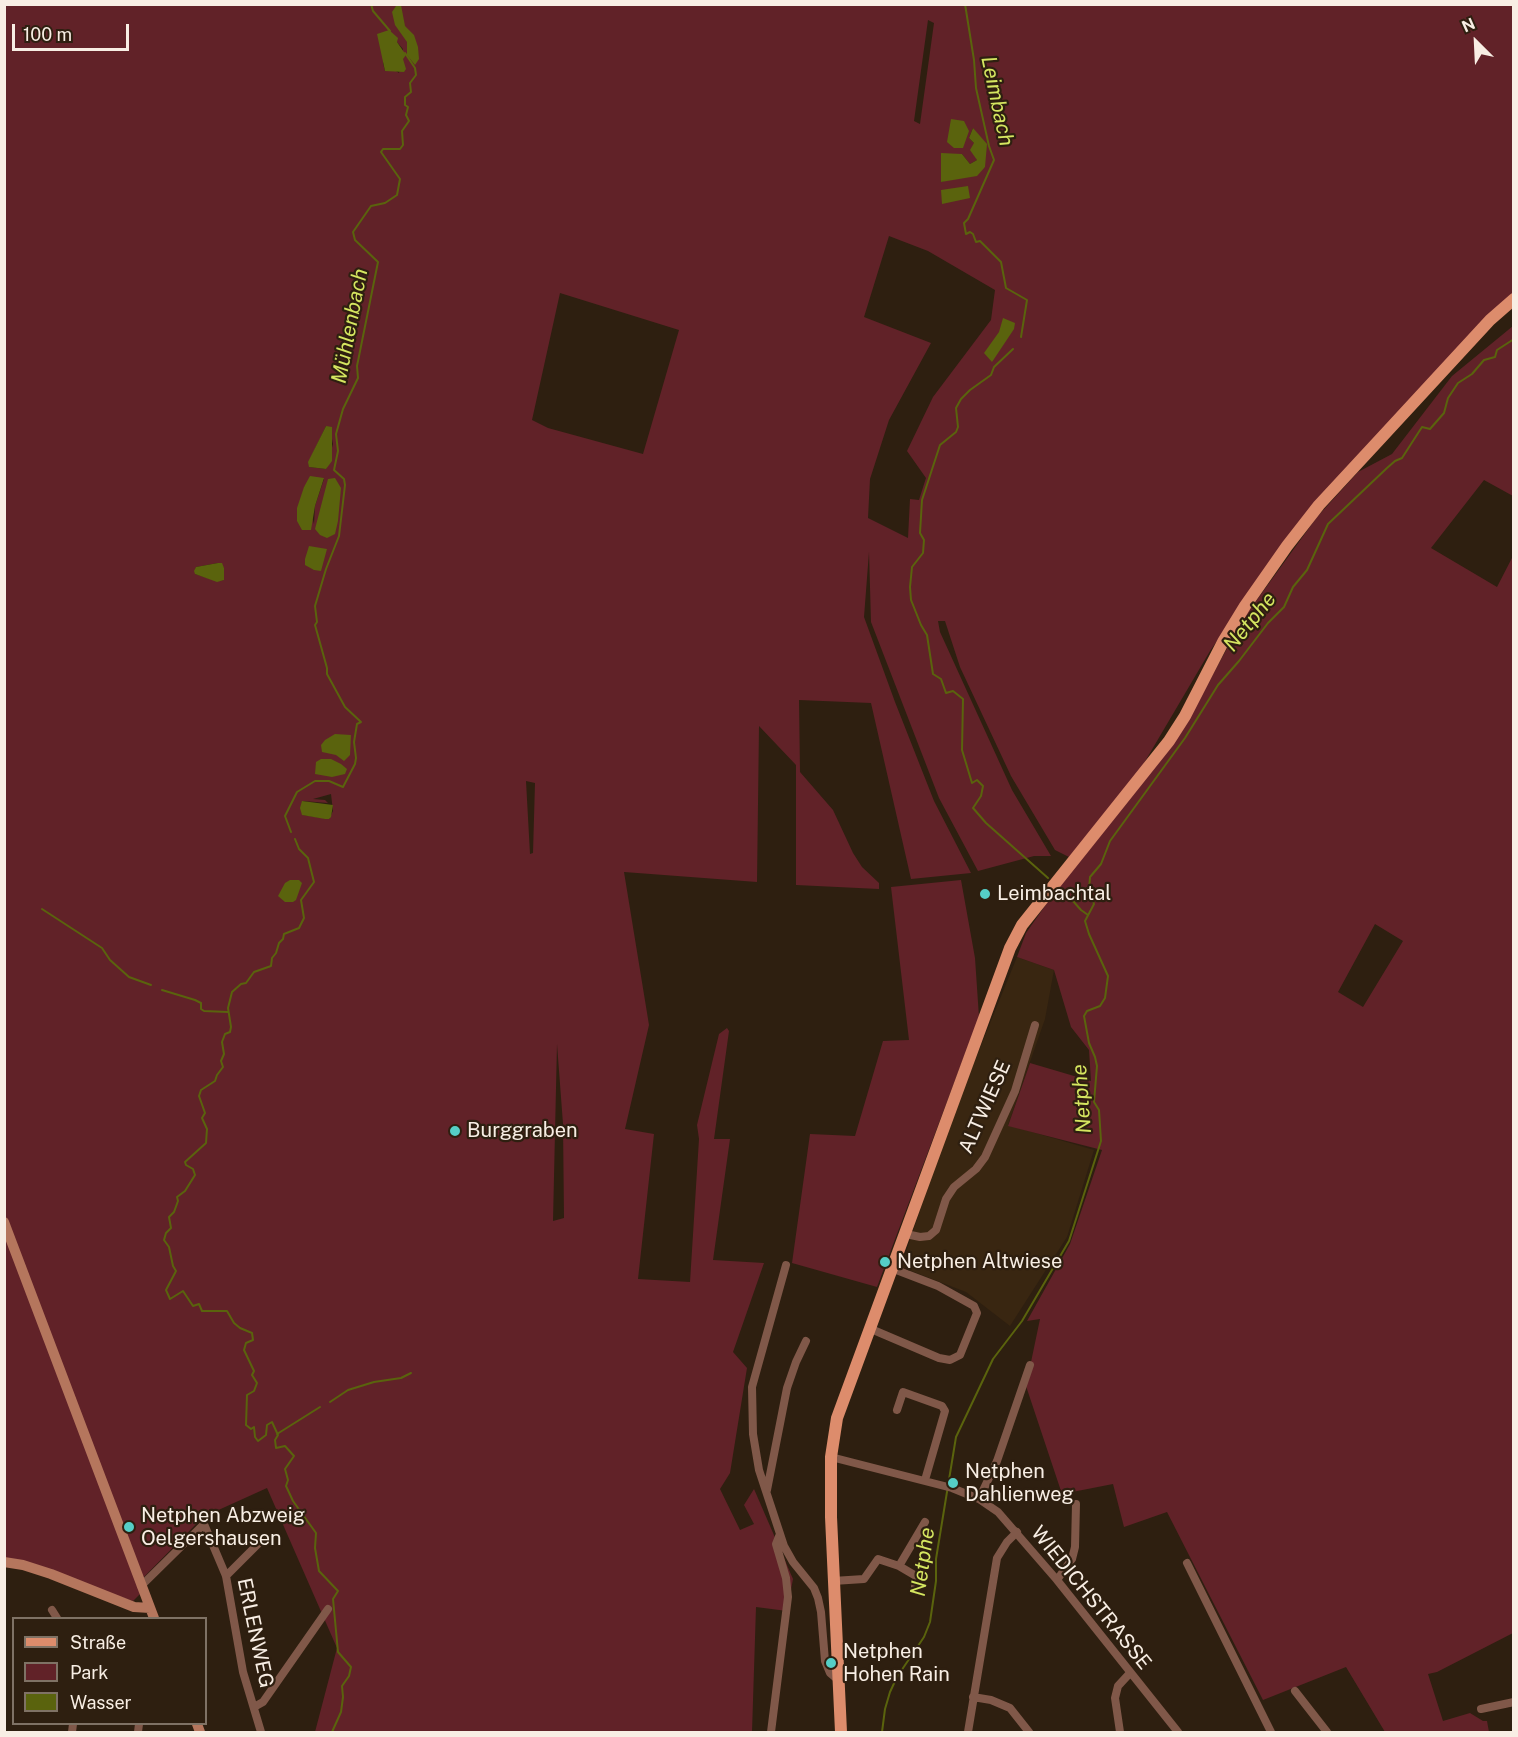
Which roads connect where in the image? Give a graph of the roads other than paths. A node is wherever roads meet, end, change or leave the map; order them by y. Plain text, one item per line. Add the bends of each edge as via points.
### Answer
1 (1514, 299) edge
2 (1035, 1025) dead end
3 (4, 1222) edge
4 (906, 1234) junction
5 (786, 1265) dead end
6 (891, 1268) junction
7 (871, 1329) junction
8 (806, 1341) dead end
9 (1030, 1365) dead end
10 (897, 1410) dead end
11 (831, 1457) junction
12 (925, 1480) junction
13 (766, 1493) junction
14 (979, 1499) junction
15 (1076, 1504) dead end
16 (925, 1522) dead end
17 (1017, 1532) junction
18 (780, 1534) junction
19 (262, 1540) dead end
20 (4, 1562) edge
21 (1186, 1563) dead end
22 (899, 1566) junction
23 (226, 1576) junction
24 (1057, 1580) junction
25 (833, 1581) junction
26 (141, 1586) junction
27 (915, 1587) dead end
28 (328, 1609) dead end
29 (52, 1610) dead end
30 (152, 1613) edge
31 (56, 1617) edge
32 (1130, 1673) junction
33 (837, 1678) junction
34 (1295, 1691) dead end
35 (973, 1697) junction
36 (1514, 1702) edge
37 (254, 1707) junction
38 (1480, 1709) dead end
39 (261, 1732) edge
40 (771, 1732) edge
41 (841, 1732) edge
42 (968, 1732) edge
43 (1029, 1732) edge
44 (1120, 1732) edge
45 (1178, 1732) edge
46 (1271, 1732) edge
47 (1327, 1732) edge

1 - 4 main road via 1319,505 1245,606 1169,741 1022,925 1001,971
2 - 4 street, ALTWIESE via 1015,1090 985,1157 954,1187 936,1230 928,1236
3 - 26 street
4 - 6 main road
5 - 13 street via 751,1394 755,1452
6 - 7 main road
6 - 7 street via 938,1286 974,1306 976,1313 960,1354 950,1359
7 - 11 main road via 837,1418
8 - 13 street via 787,1388
9 - 14 street via 997,1461
10 - 12 street via 903,1392 942,1406 945,1411
11 - 12 street, WIEDICHSTRASSE
11 - 25 main road
12 - 14 street, WIEDICHSTRASSE
13 - 18 street
14 - 17 street, WIEDICHSTRASSE via 999,1512
15 - 24 street via 1076,1547
16 - 22 street
17 - 24 street, WIEDICHSTRASSE
17 - 35 street via 997,1558
18 - 33 street via 793,1562 818,1598 825,1661
18 - 40 street via 776,1544 788,1597
19 - 23 street
20 - 30 street via 51,1574
21 - 46 street
22 - 25 street via 878,1559 864,1579
22 - 27 street via 916,1576
23 - 26 street, ERLENWEG via 204,1524
23 - 37 street, ERLENWEG via 243,1672
24 - 32 street, WIEDICHSTRASSE
25 - 33 main road
26 - 30 street
28 - 37 street via 263,1702
29 - 31 street
32 - 44 street via 1118,1686 1115,1698
32 - 45 street, WIEDICHSTRASSE
33 - 41 main road
34 - 47 street
35 - 42 street
35 - 43 street via 1010,1708
36 - 38 street
37 - 39 street, ERLENWEG

